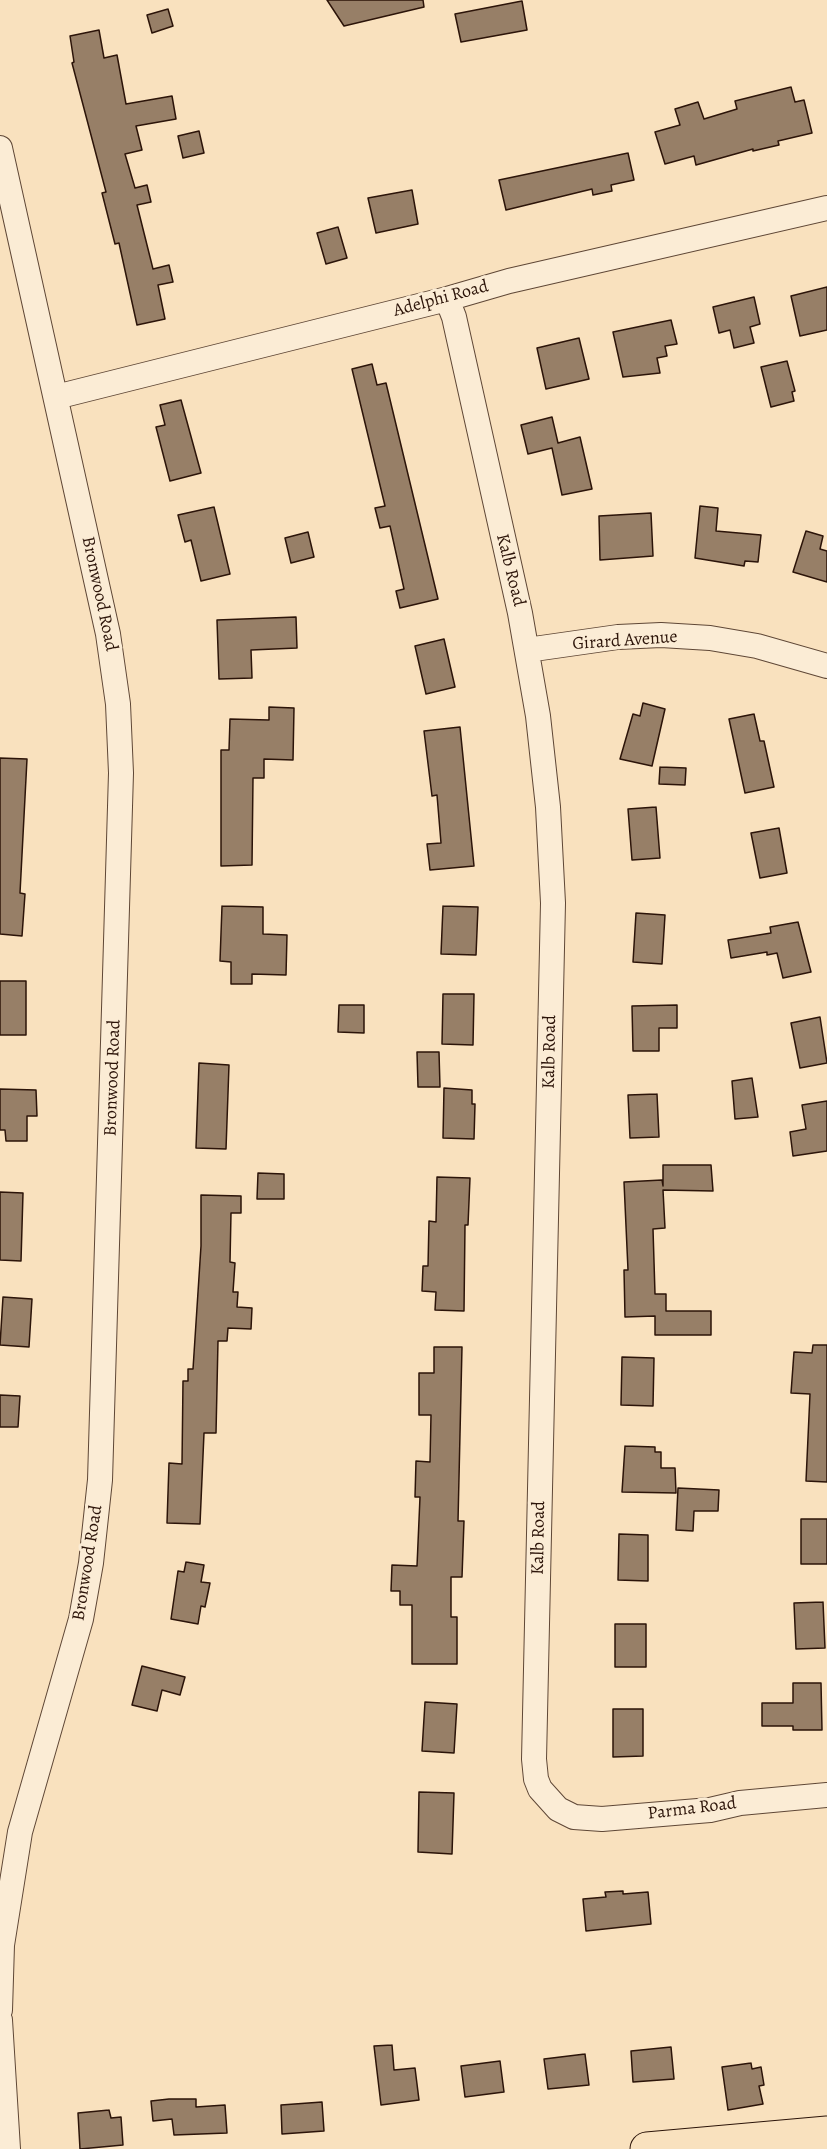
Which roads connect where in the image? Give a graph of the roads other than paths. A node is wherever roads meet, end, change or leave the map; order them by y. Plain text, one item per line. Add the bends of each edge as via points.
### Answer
1 (0, 148) edge
2 (827, 208) edge
3 (447, 299) junction
4 (56, 397) junction
5 (527, 650) junction
6 (827, 666) edge
7 (827, 1794) edge
8 (558, 1809) joint
9 (0, 2010) edge
10 (0, 2020) edge
11 (827, 2133) edge
12 (8, 2149) edge
13 (646, 2149) edge

1 - 4 street, Bronwood Road
2 - 3 street, Adelphi Road via 509,281
3 - 4 street, Adelphi Road
3 - 5 street, Kalb Road
4 - 9 street, Bronwood Road via 108,634 118,704 121,773 100,1456 91,1563 81,1619 30,1793 7,1899
5 - 6 street, Girard Avenue via 662,635 757,646
5 - 8 street, Kalb Road via 548,807 552,903 534,1759 540,1789
7 - 8 street, Parma Road via 602,1819 574,1816
10 - 12 street
11 - 13 highway

